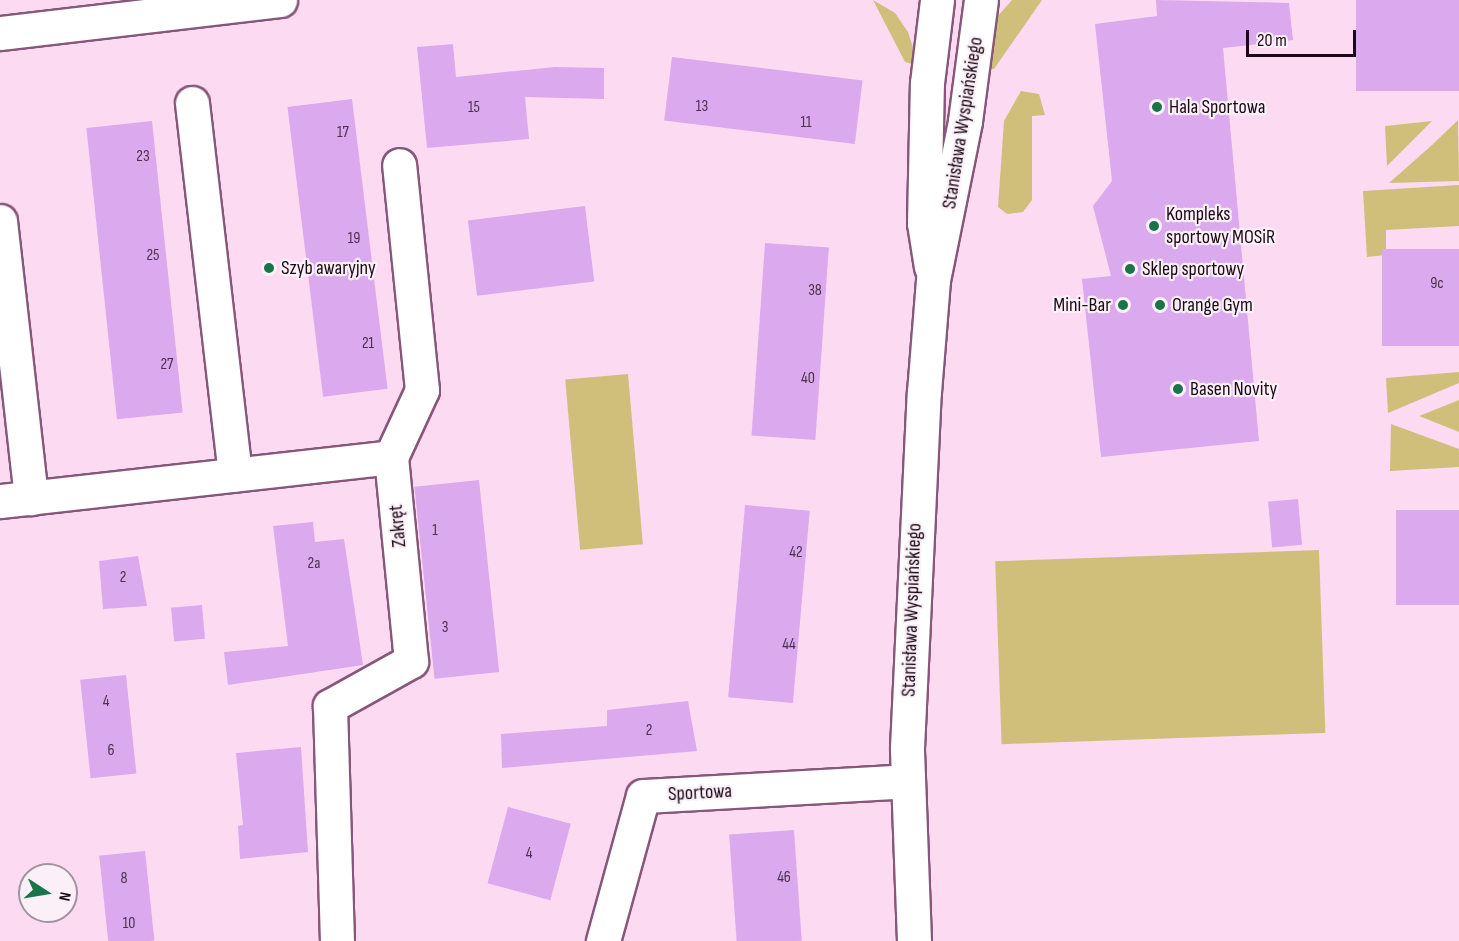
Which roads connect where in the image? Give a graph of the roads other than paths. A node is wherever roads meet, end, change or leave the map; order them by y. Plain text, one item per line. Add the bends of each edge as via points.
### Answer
1 (280, 0) edge
2 (937, 0) edge
3 (981, 0) edge
4 (0, 33) edge
5 (192, 103) dead end
6 (399, 165) dead end
7 (0, 221) edge
8 (933, 280) junction
9 (391, 457) junction
10 (235, 475) junction
11 (15, 500) edge
12 (908, 781) junction
13 (338, 941) edge
14 (603, 941) edge
15 (914, 941) edge

1 - 4 street
2 - 8 street, Stanisława Wyspiańskiego via 927,83 924,223
3 - 8 street, Stanisława Wyspiańskiego via 960,154
5 - 10 street
6 - 9 street via 422,390
7 - 11 street
8 - 12 street, Stanisława Wyspiańskiego via 909,606
9 - 10 street
9 - 13 street, Zakręt via 411,661 330,706
10 - 11 street
12 - 14 street, Sportowa via 643,796
12 - 15 street, Stanisława Wyspiańskiego

